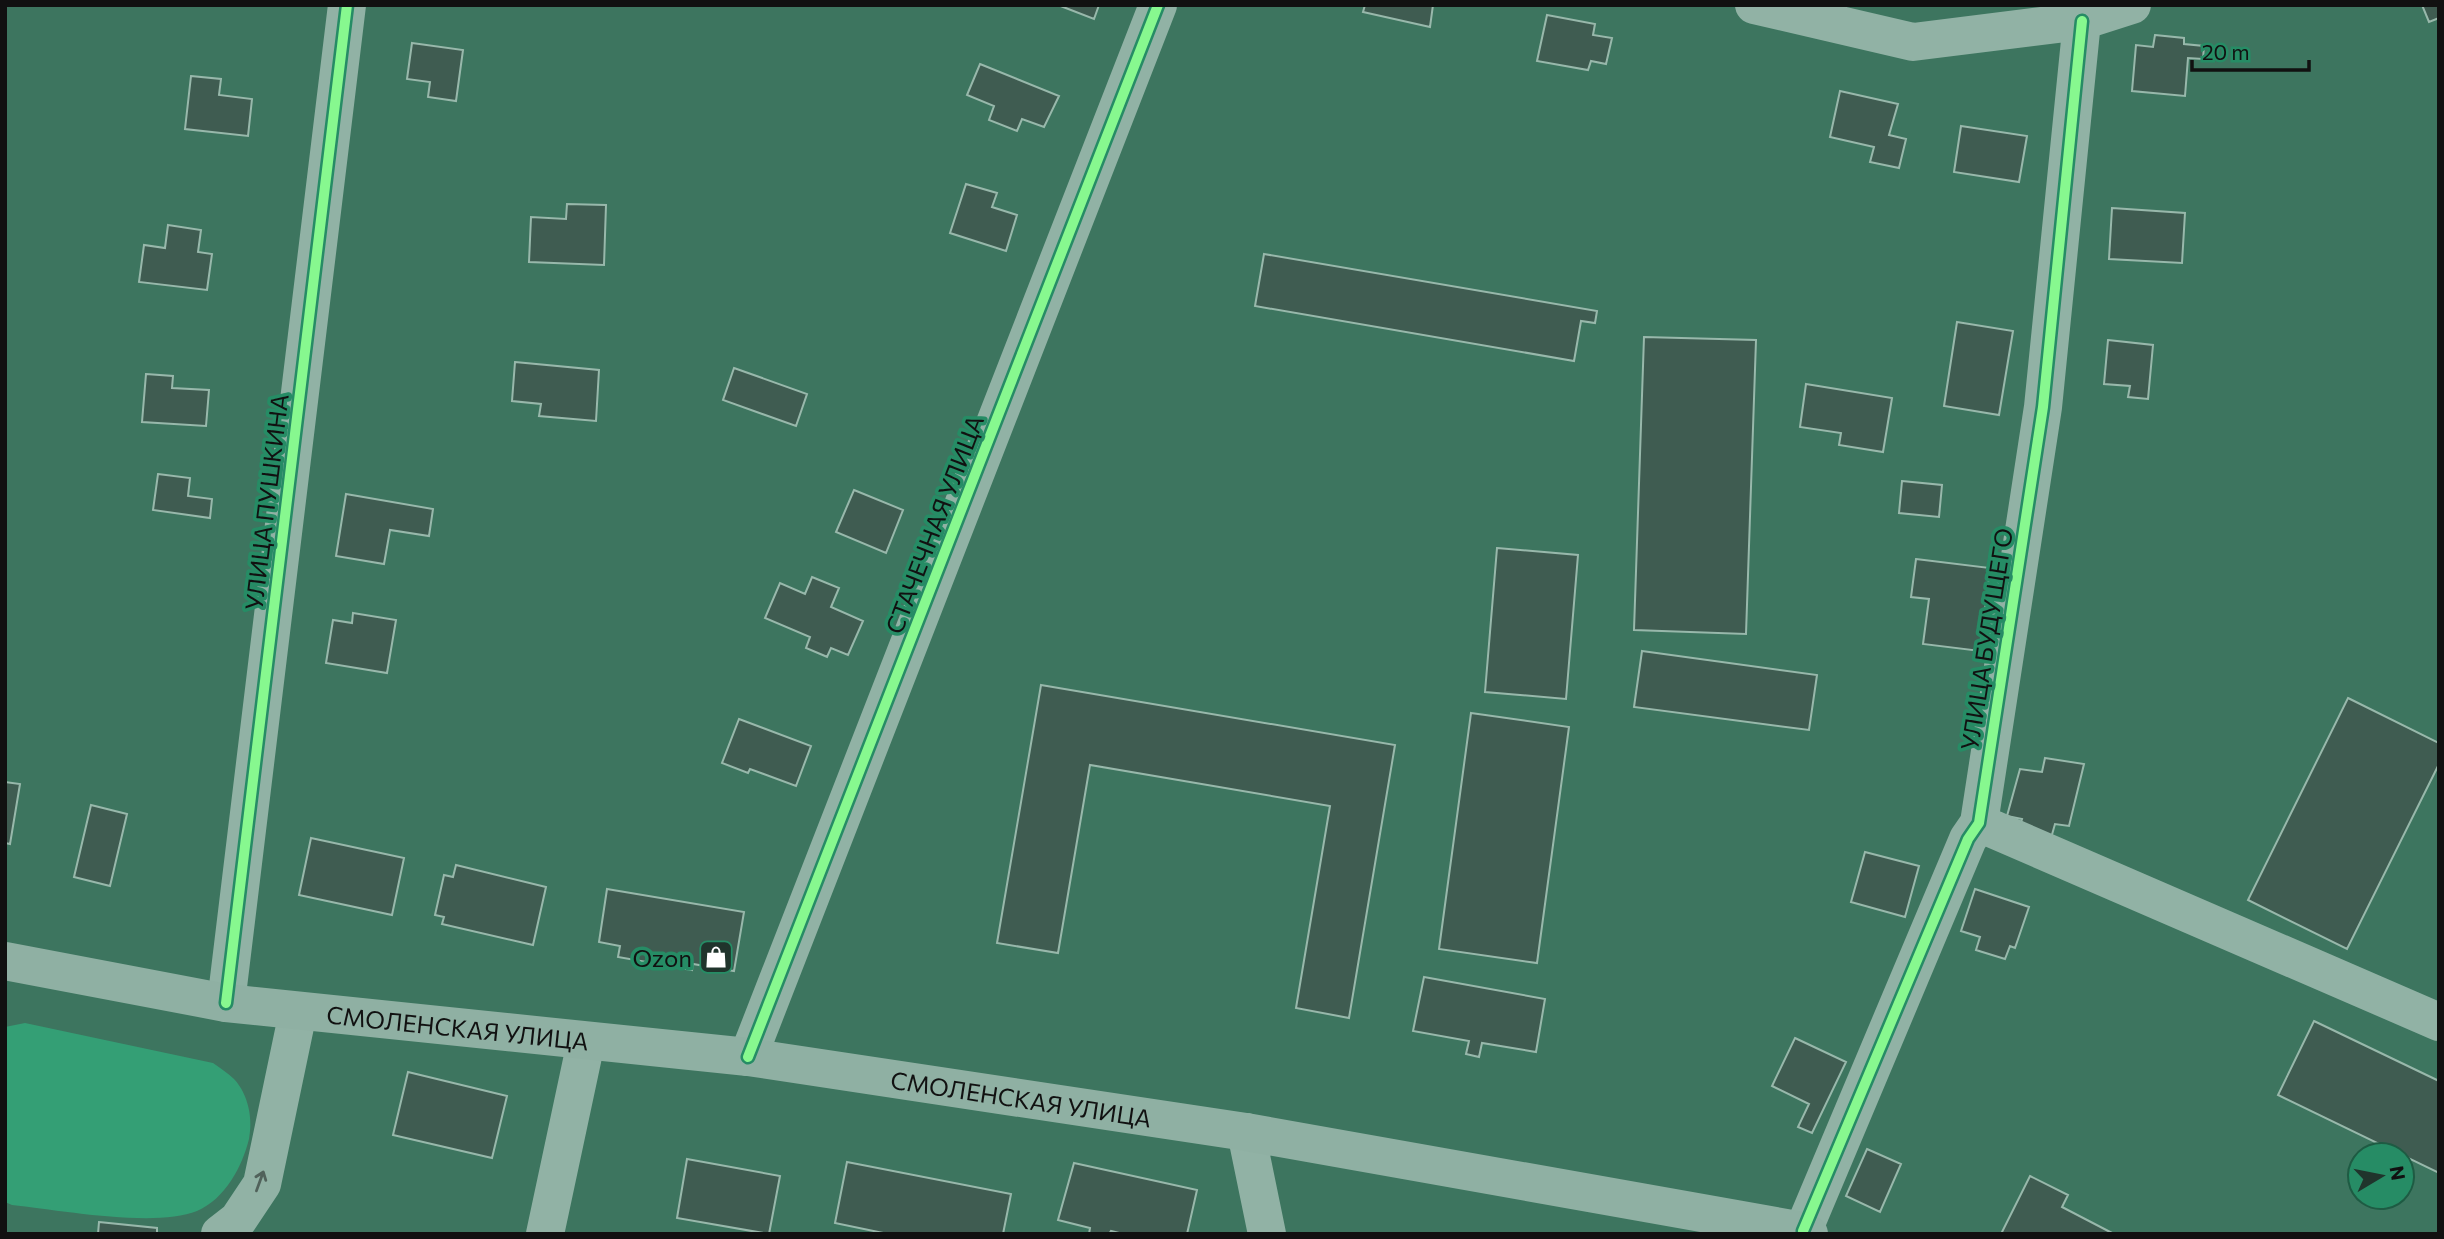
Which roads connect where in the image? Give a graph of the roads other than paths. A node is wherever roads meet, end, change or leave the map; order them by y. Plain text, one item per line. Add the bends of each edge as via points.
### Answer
1 (347, 5) edge
2 (1158, 5) edge
3 (1754, 5) edge
4 (2132, 5) edge
5 (2082, 21) junction
6 (1979, 823) junction
7 (5, 961) edge
8 (226, 1003) junction
9 (298, 1012) junction
10 (2439, 1022) edge
11 (586, 1042) junction
12 (748, 1057) junction
13 (1246, 1132) junction
14 (1806, 1232) edge
15 (219, 1234) edge
16 (545, 1234) edge
17 (1266, 1234) edge

1 - 8 street, УЛИЦА ПУШКИНА
2 - 12 street, СТАЧЕЧНАЯ УЛИЦА
3 - 5 street via 1913,42
4 - 5 street
5 - 6 street, УЛИЦА БУДУЩЕГО via 2043,407
6 - 10 street
6 - 14 street, УЛИЦА БУДУЩЕГО via 1968,839
7 - 8 main road, СМОЛЕНСКАЯ УЛИЦА
8 - 9 main road, СМОЛЕНСКАЯ УЛИЦА
9 - 11 main road, СМОЛЕНСКАЯ УЛИЦА
15 -> 9 street via 238,1220 262,1184
11 - 12 main road, СМОЛЕНСКАЯ УЛИЦА
11 - 16 street
12 - 13 main road, СМОЛЕНСКАЯ УЛИЦА
13 - 14 main road, СМОЛЕНСКАЯ УЛИЦА
13 - 17 street

